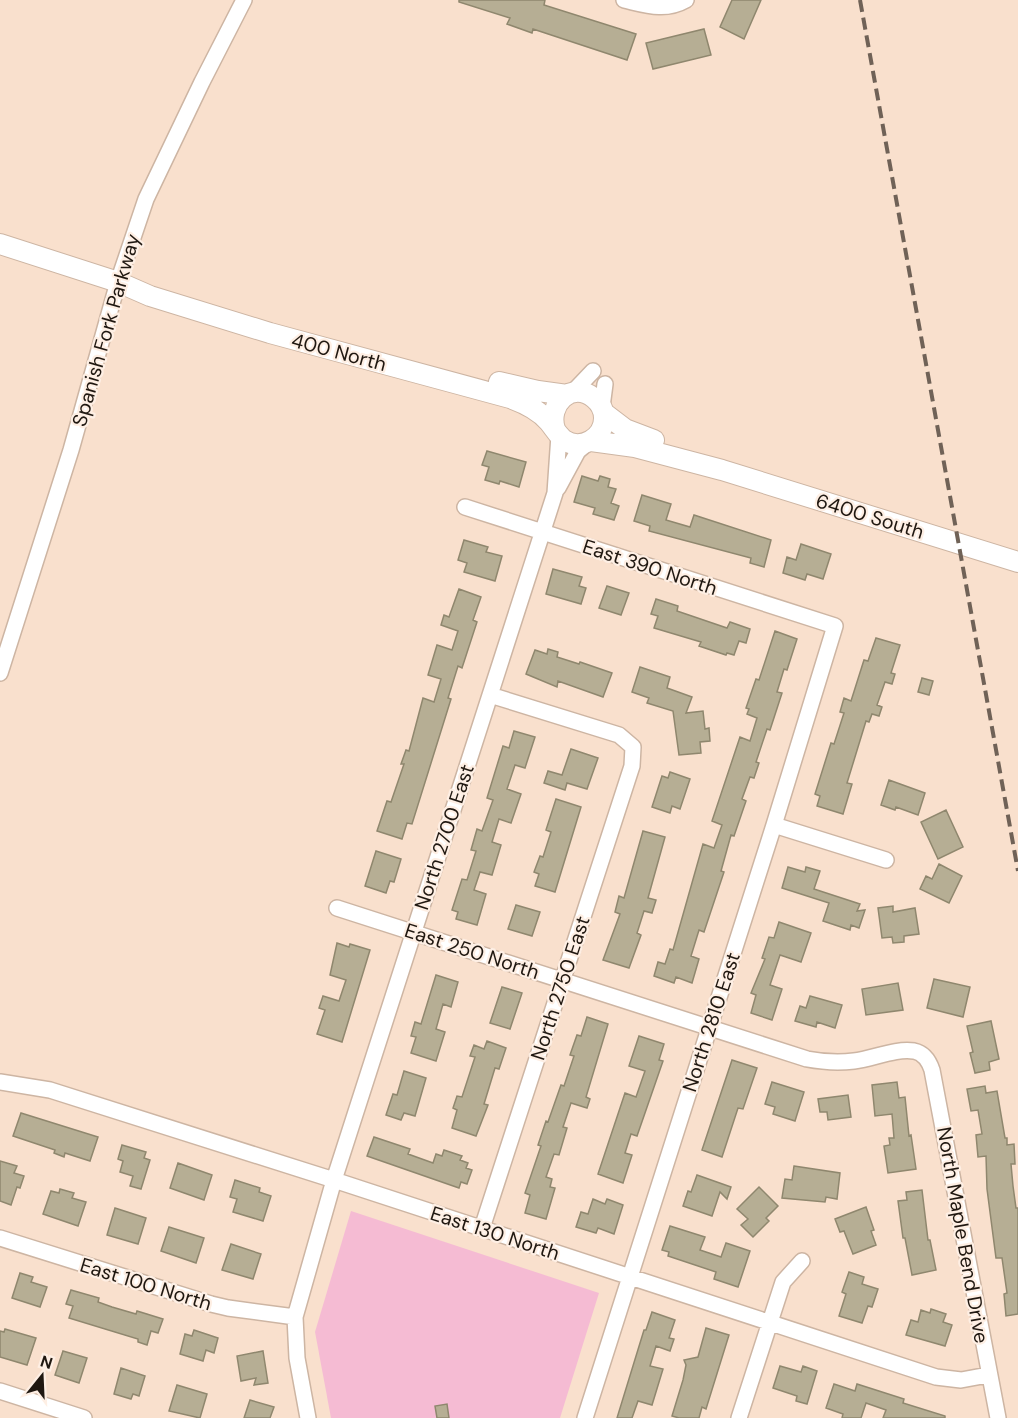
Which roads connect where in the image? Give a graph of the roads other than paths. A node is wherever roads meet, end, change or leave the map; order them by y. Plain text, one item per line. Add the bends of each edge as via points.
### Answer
1 (244, 0) edge
2 (624, 0) edge
3 (686, 0) edge
4 (0, 244) edge
5 (118, 282) junction
6 (593, 371) dead end
7 (605, 384) dead end
8 (570, 394) junction
9 (603, 410) junction
10 (557, 432) junction
11 (590, 441) junction
12 (722, 470) junction
13 (555, 493) junction
14 (465, 507) dead end
15 (543, 532) junction
16 (1018, 562) edge
17 (835, 626) joint
18 (0, 673) edge
19 (490, 695) junction
20 (774, 825) junction
21 (886, 860) dead end
22 (337, 908) dead end
23 (413, 932) junction
24 (561, 981) junction
25 (709, 1027) junction
26 (923, 1055) joint
27 (0, 1082) edge
28 (334, 1180) junction
29 (482, 1228) junction
30 (0, 1238) edge
31 (802, 1261) dead end
32 (630, 1277) junction
33 (295, 1317) junction
34 (770, 1322) junction
35 (988, 1375) junction
36 (0, 1391) edge
37 (84, 1418) edge
38 (308, 1418) edge
39 (585, 1418) edge
40 (739, 1418) edge
41 (998, 1418) edge

1 - 5 street, Spanish Fork Parkway via 146,199
2 - 3 street via 659,9
4 - 5 main road, 400 North
5 - 8 main road, 400 North via 150,284 338,340 520,388
5 - 10 main road, 400 North via 150,296 305,344 510,398 537,411
5 - 18 street, Spanish Fork Parkway via 71,450
6 - 8 street
7 - 9 street
8 - 9 main road via 587,394
8 - 10 main road via 554,410
9 - 11 main road via 603,426
9 - 12 main road, 6400 South via 634,434 682,450
10 - 11 main road via 570,443
10 - 13 street, North 2700 East
11 - 12 main road, 6400 South via 635,447
11 - 13 street, North 2700 East via 574,457
12 - 16 main road, 6400 South
13 - 15 street, North 2700 East
14 - 15 street, East 390 North
15 - 17 street, East 390 North
15 - 19 street, North 2700 East
17 - 20 street, North 2810 East
19 - 23 street, North 2700 East
19 - 24 street, North 2750 East via 619,735 633,747 632,766
20 - 21 street
20 - 25 street, North 2810 East
22 - 23 street, East 250 North
23 - 24 street, East 250 North
23 - 28 street, North 2700 East
24 - 25 street, East 250 North
24 - 29 street, North 2750 East
25 - 26 street, East 250 North via 831,1063 905,1051
25 - 32 street, North 2810 East
26 - 35 street, North Maple Bend Drive via 932,1070
27 - 28 street, East 130 North via 50,1090
28 - 29 street, East 130 North
28 - 33 street, North 2700 East
29 - 32 street, East 130 North
30 - 33 street, East 100 North via 211,1304
31 - 34 street via 783,1282
32 - 34 street, East 130 North
32 - 39 street, North 2810 East
33 - 38 street, North 2700 East via 297,1358
34 - 35 street, East 130 North via 936,1377 961,1380
34 - 40 street
35 - 41 street, North Maple Bend Drive
36 - 37 street

